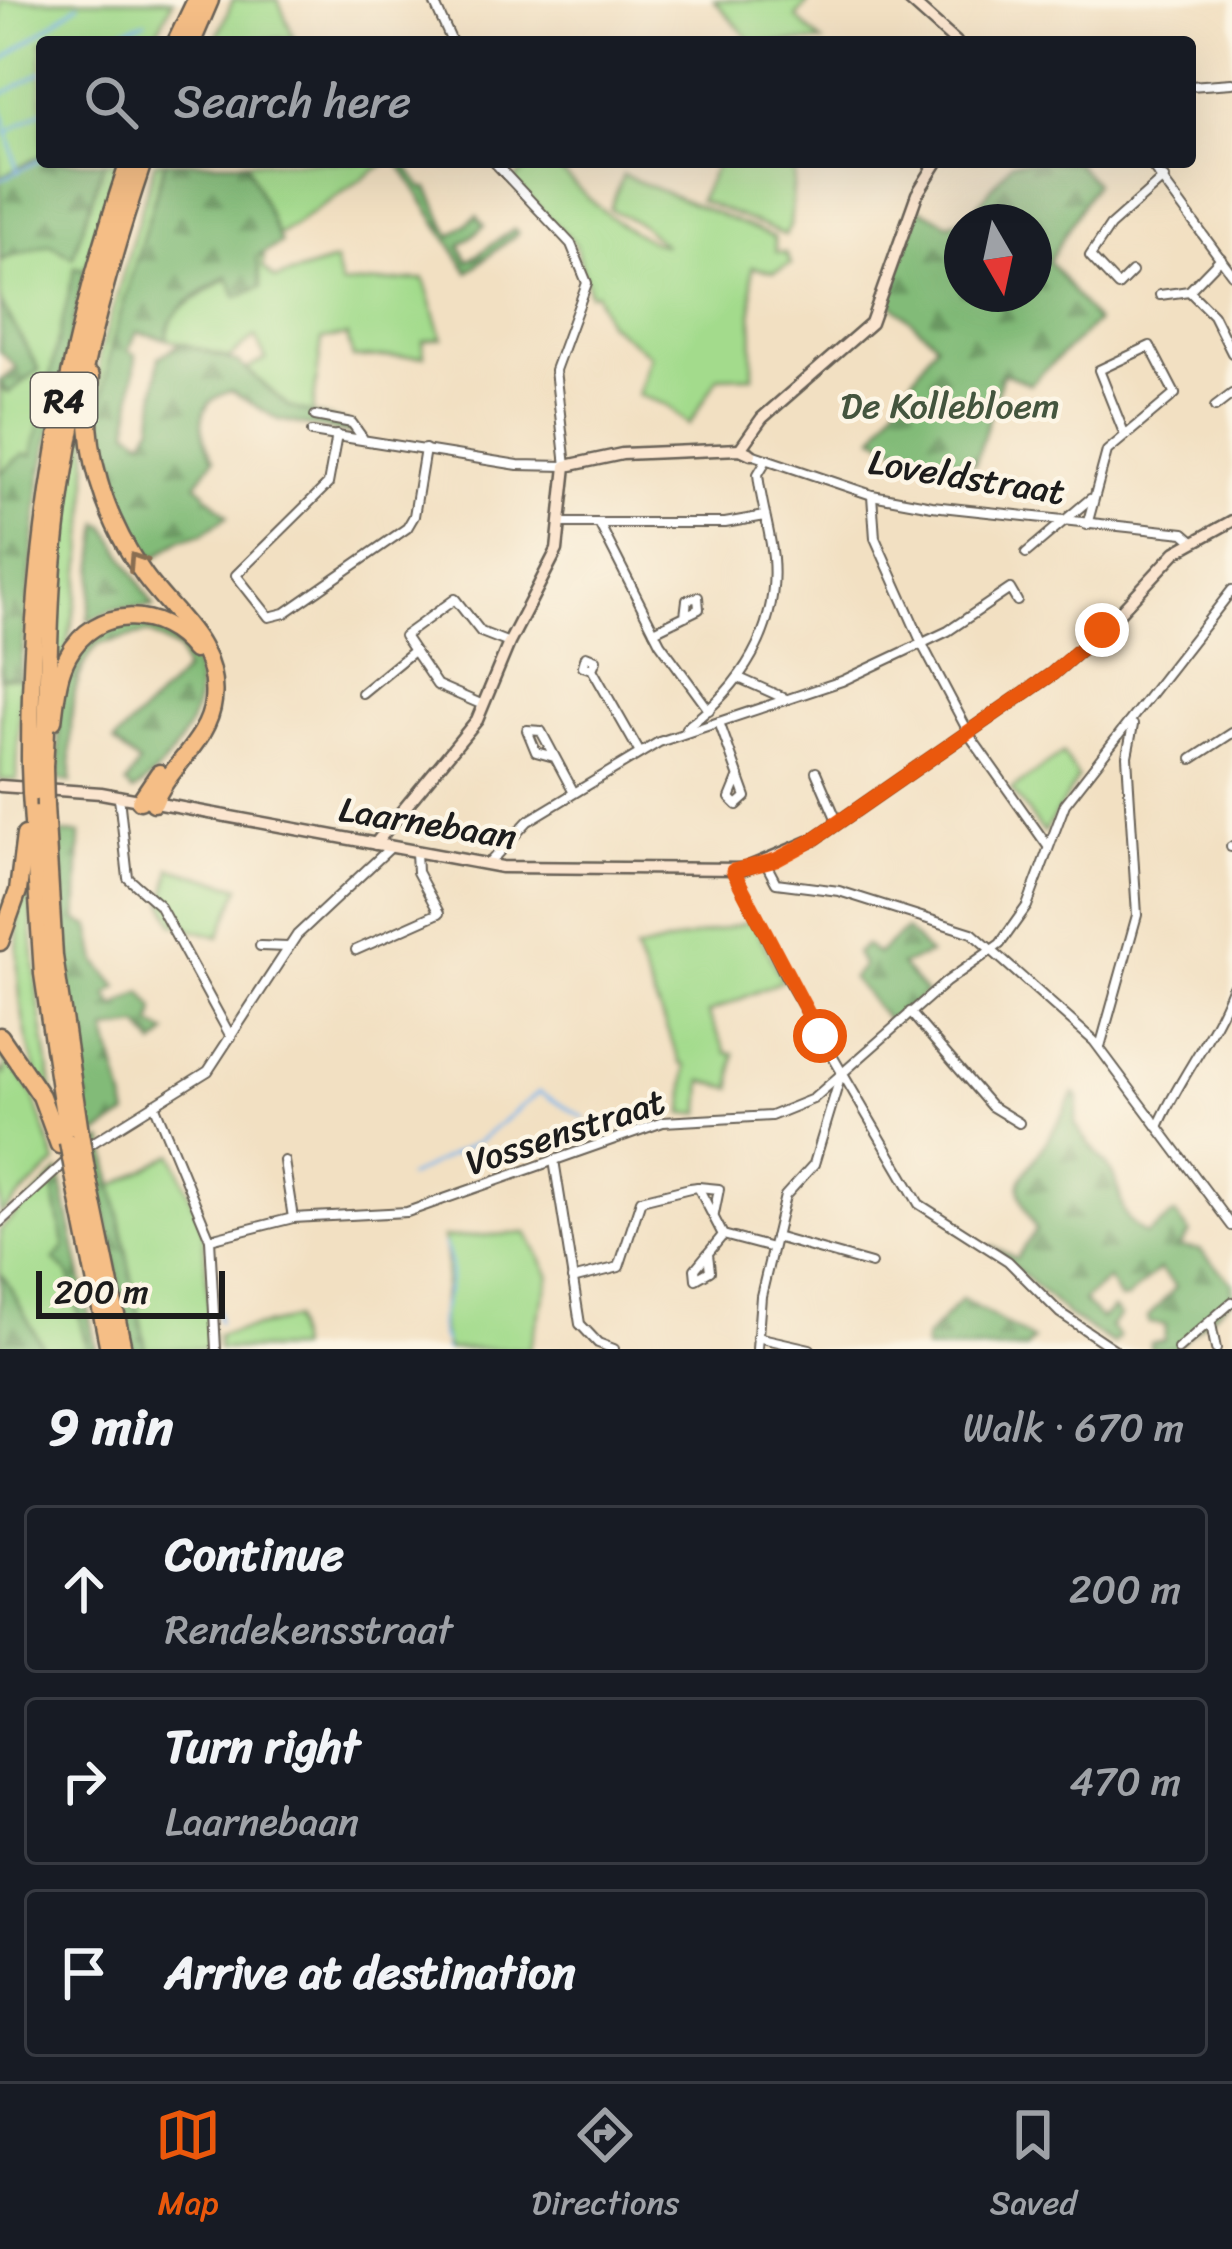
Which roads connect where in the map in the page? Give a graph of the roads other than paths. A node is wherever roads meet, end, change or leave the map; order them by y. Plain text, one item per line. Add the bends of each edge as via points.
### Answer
1 (196, 0) edge
2 (210, 0) edge
3 (433, 0) edge
4 (916, 2) edge
5 (179, 36) edge
6 (195, 36) edge
7 (449, 36) edge
8 (950, 36) edge
9 (1232, 83) edge
10 (1196, 86) edge
11 (127, 168) edge
12 (141, 168) edge
13 (500, 168) edge
14 (933, 168) edge
15 (1155, 168) edge
16 (1164, 178) junction
17 (1221, 257) junction
18 (1132, 272) dead end
19 (1232, 273) edge
20 (1189, 291) junction
21 (1160, 296) dead end
22 (93, 328) junction
23 (1232, 353) edge
24 (1232, 394) edge
25 (1215, 407) dead end
26 (315, 416) dead end
27 (312, 432) dead end
28 (1124, 433) junction
29 (337, 435) junction
30 (363, 439) junction
31 (425, 449) junction
32 (746, 452) junction
33 (767, 459) junction
34 (566, 466) junction
35 (872, 495) junction
36 (1091, 498) junction
37 (765, 516) junction
38 (1232, 521) edge
39 (563, 523) junction
40 (1065, 523) junction
41 (600, 524) junction
42 (1087, 525) junction
43 (1192, 540) junction
44 (1026, 553) dead end
45 (1232, 590) edge
46 (1017, 601) dead end
47 (685, 616) dead end
48 (654, 631) junction
49 (509, 643) junction
50 (922, 643) junction
51 (412, 652) junction
52 (592, 669) dead end
53 (739, 678) junction
54 (362, 693) dead end
55 (792, 700) junction
56 (483, 706) junction
57 (709, 710) junction
58 (1134, 721) junction
59 (719, 722) junction
60 (680, 732) junction
61 (968, 733) junction
62 (1232, 734) edge
63 (1116, 742) junction
64 (1127, 752) junction
65 (640, 753) junction
66 (554, 757) dead end
67 (1192, 758) dead end
68 (40, 763) junction
69 (816, 772) dead end
70 (739, 776) dead end
71 (0, 786) edge
72 (573, 790) junction
73 (119, 796) junction
74 (38, 799) junction
75 (147, 802) junction
76 (393, 820) junction
77 (838, 823) junction
78 (501, 843) junction
79 (375, 844) junction
80 (1046, 844) junction
81 (391, 848) junction
82 (416, 852) junction
83 (487, 865) junction
84 (767, 866) junction
85 (502, 867) junction
86 (370, 870) junction
87 (733, 871) junction
88 (0, 942) edge
89 (260, 946) dead end
90 (288, 947) junction
91 (356, 950) dead end
92 (994, 950) junction
93 (1232, 988) edge
94 (910, 1012) junction
95 (1220, 1021) junction
96 (1232, 1030) edge
97 (231, 1032) junction
98 (0, 1036) edge
99 (1100, 1047) junction
100 (842, 1071) junction
101 (154, 1105) junction
102 (1019, 1123) dead end
103 (1158, 1127) junction
104 (69, 1140) junction
105 (554, 1160) junction
106 (284, 1161) dead end
107 (76, 1173) junction
108 (698, 1187) junction
109 (713, 1215) junction
110 (293, 1218) junction
111 (0, 1222) edge
112 (1232, 1226) edge
113 (723, 1235) junction
114 (775, 1237) junction
115 (210, 1239) junction
116 (772, 1248) junction
117 (708, 1254) dead end
118 (871, 1264) dead end
119 (572, 1279) junction
120 (1232, 1302) edge
121 (1211, 1322) junction
122 (757, 1337) junction
123 (110, 1349) edge
124 (123, 1349) edge
125 (217, 1349) edge
126 (614, 1349) edge
127 (757, 1349) edge
128 (810, 1349) edge
129 (1114, 1349) edge
130 (1178, 1349) edge
131 (1216, 1349) edge

1 - 5 highway
2 - 6 highway
3 - 7 street
4 - 8 street
9 - 10 street
11 - 68 highway, R4 via 83,310 55,446 36,608
12 - 22 highway, R4
13 - 34 street via 571,244 587,283 556,364
14 - 32 street via 864,334 762,418
15 - 16 street
16 - 17 street
16 - 18 street via 1110,226 1090,256 1118,286
17 - 19 street
17 - 20 street
20 - 21 street
20 - 23 street via 1213,315
22 - 68 highway, R4 via 58,512
75 -> 22 highway via 206,725 214,686 199,640 136,563 99,483 89,409
24 - 25 street
26 - 30 street via 352,423
27 - 29 street
28 - 28 street via 1175,394 1150,346 1099,370
28 - 36 street via 1102,460
29 - 30 street
29 - 31 street via 328,484 236,575 268,617 286,613 406,529
30 - 31 street
31 - 34 street
32 - 33 street, Loveldstraat
32 - 34 street, Loveldstraat via 622,454
33 - 35 street, Loveldstraat
33 - 37 street via 758,474
34 - 39 street
35 - 40 street, Loveldstraat
35 - 50 street via 875,538
36 - 40 street
36 - 42 street
37 - 41 street
37 - 53 street via 772,592 762,635
38 - 43 street, Laarnebaan
39 - 41 street
39 - 49 street
40 - 42 street, Loveldstraat
40 - 44 street
41 - 48 street
42 - 43 street, Loveldstraat
43 - 61 street, Laarnebaan via 1075,656
45 - 58 street, Vossenstraat
46 - 50 street via 1008,585
47 - 48 street
48 - 57 street
49 - 51 street via 481,632 454,599 408,631
49 - 56 street
50 - 55 street
50 - 61 street
51 - 54 street
51 - 56 street via 442,689
52 - 65 street
53 - 55 street
53 - 57 street
55 - 59 street
56 - 76 street
57 - 60 street
58 - 63 street, Vossenstraat
58 - 64 street
59 - 60 street
59 - 70 street
60 - 65 street
61 - 77 street, Laarnebaan
61 - 80 street
62 - 67 street
63 - 64 street
63 - 80 street, Vossenstraat via 1065,804
64 - 99 street via 1137,915
65 - 72 street
66 - 72 street
68 - 74 highway, R4, bridge
68 - 75 highway via 60,676 82,637 119,617 166,624 195,651 206,695 197,724
69 - 77 street
71 - 73 street, Laarnebaan
72 - 78 street
73 - 75 street, Laarnebaan
73 - 97 street via 128,878 159,905
74 - 88 highway
74 - 104 highway, R4 via 44,974
75 - 79 street, Laarnebaan
76 - 79 street
76 - 81 street
77 - 84 street, Laarnebaan
78 - 83 street
78 - 85 street
79 - 81 street, Laarnebaan
79 - 86 street
80 - 92 street, Vossenstraat via 1024,910
81 - 82 street, Laarnebaan
81 - 86 street
82 - 83 street, Laarnebaan
82 - 91 street via 417,872 439,913
83 - 85 street, Laarnebaan
84 - 87 street, Laarnebaan
84 - 92 street via 776,883 945,922
85 - 87 street, Laarnebaan
86 - 90 street
87 - 100 street
89 - 90 street
90 - 97 street
92 - 94 street, Vossenstraat
92 - 99 street
93 - 95 street
94 - 100 street, Vossenstraat
94 - 102 street via 991,1106
95 - 96 street
95 - 103 street
97 - 101 street via 203,1076
98 - 104 highway
99 - 103 street
100 - 105 street, Vossenstraat via 783,1114 663,1122
100 - 114 street via 814,1164 789,1189
100 - 129 street via 920,1204 1005,1259 1060,1313
101 - 111 street via 56,1169
101 - 115 street
103 - 112 street
104 - 107 highway, R4, bridge
105 - 110 street, Vossenstraat via 407,1212
105 - 119 street
106 - 110 street
107 - 123 highway, R4
107 - 124 highway, R4
108 - 109 street
108 - 109 street via 719,1189
108 - 119 street via 641,1200 620,1266
109 - 113 street
110 - 115 street, Vossenstraat
113 - 116 street
113 - 117 street
114 - 116 street
114 - 118 street
115 - 125 street
116 - 122 street
119 - 126 street via 580,1324
120 - 121 street
121 - 130 street
121 - 131 street
122 - 127 street
122 - 128 street

